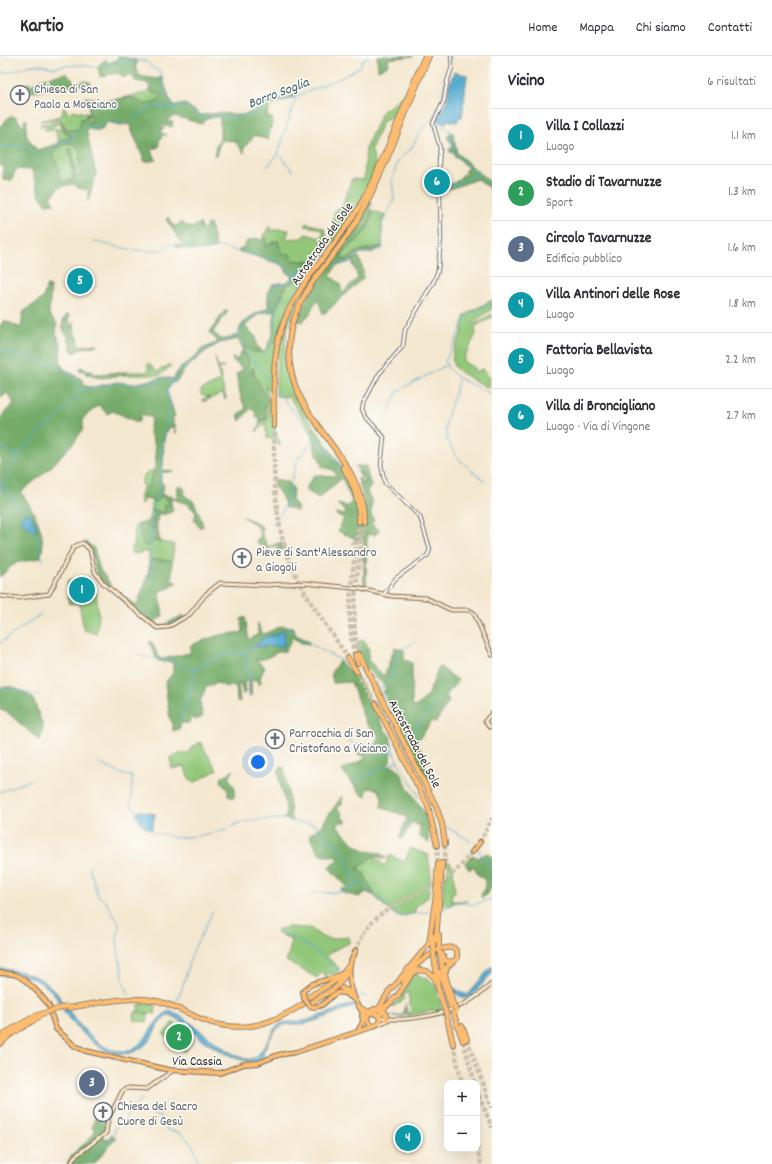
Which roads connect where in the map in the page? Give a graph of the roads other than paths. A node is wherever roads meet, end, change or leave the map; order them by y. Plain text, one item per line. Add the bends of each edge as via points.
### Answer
1 (425, 56) edge
2 (429, 56) edge
3 (452, 56) edge
4 (274, 426) tunnel mouth
5 (362, 522) tunnel mouth
6 (384, 594) junction
7 (0, 596) edge
8 (357, 654) tunnel mouth
9 (492, 655) edge
10 (348, 658) tunnel mouth
11 (358, 672) tunnel mouth
12 (376, 704) tunnel mouth
13 (492, 713) edge
14 (492, 725) edge
15 (480, 842) tunnel mouth
16 (444, 844) tunnel mouth
17 (437, 845) tunnel mouth
18 (472, 852) tunnel mouth
19 (441, 863) junction
20 (436, 895) junction
21 (356, 950) tunnel mouth
22 (438, 952) junction
23 (454, 962) junction
24 (350, 964) junction
25 (410, 968) junction
26 (0, 973) edge
27 (405, 976) junction
28 (441, 981) junction
29 (492, 984) edge
30 (337, 987) junction
31 (354, 999) junction
32 (306, 1002) junction
33 (382, 1002) junction
34 (384, 1008) junction
35 (50, 1009) dead end
36 (360, 1009) junction
37 (51, 1014) dead end
38 (371, 1014) junction
39 (379, 1017) junction
40 (387, 1019) junction
41 (394, 1019) junction
42 (367, 1020) junction
43 (376, 1025) junction
44 (359, 1029) junction
45 (351, 1033) junction
46 (9, 1034) junction
47 (0, 1038) edge
48 (465, 1040) tunnel mouth
49 (0, 1044) edge
50 (453, 1044) tunnel mouth
51 (168, 1072) junction
52 (71, 1164) edge

1 - 4 highway, Autostrada del Sole via 363,201 296,298 284,321 275,357
2 - 5 highway, Autostrada del Sole via 370,195 355,224 298,306 291,330 291,373 298,396 355,480 363,501
3 - 6 street via 444,101 433,123 440,148 441,238 436,277 405,330 401,349 374,380 362,406 365,416 384,437 381,465 385,483 420,517 430,549 430,553 396,578
6 - 7 main road via 305,583 267,585 223,582 206,594 190,614 161,629 150,624 103,583 95,572 90,550 83,544 73,548 49,594 19,598
6 - 9 main road via 422,597 454,610 469,610 474,613
8 - 16 highway, Autostrada del Sole via 436,806 442,824
10 - 11 highway
12 - 17 highway, Autostrada del Sole via 428,806
13 - 14 main road via 485,721 489,727
15 - 18 main road
19 - 20 highway
19 - 22 highway
19 - 22 highway via 436,930
20 - 22 highway via 433,930
20 - 25 highway via 430,942
21 - 24 main road
22 - 23 highway via 446,961
22 - 28 highway
22 - 28 highway
23 - 25 highway via 457,953 455,949 449,948
23 - 28 highway via 446,970
24 - 30 highway
24 - 31 main road via 349,983
24 - 32 highway via 338,979
24 - 32 main road via 333,979 309,985 303,992
25 - 27 highway
26 - 35 main road via 14,974 22,978 46,1000
27 - 28 highway via 418,970 428,972
27 - 33 highway
27 - 34 highway via 404,985 397,996
28 - 48 highway via 449,993
28 - 50 highway via 439,987
29 - 41 main road via 466,1004 430,1016
30 - 31 highway via 348,991
30 - 32 highway
31 - 32 main road via 345,993 337,992 320,1007
31 - 36 main road
32 - 46 highway, bridge via 280,1017 259,1025 232,1026 208,1022 170,1004 153,1000 95,1003 46,1011 29,1018
33 - 36 highway via 370,1012
33 - 38 highway
34 - 39 highway
34 - 40 highway
36 - 38 main road
36 - 42 main road
36 - 44 main road via 363,1022
37 - 51 main road, Via Cassia via 56,1029 83,1051
38 - 39 main road
38 - 42 main road, Via Cassia
39 - 40 main road
39 - 43 main road
40 - 41 main road
41 - 43 main road
42 - 43 main road via 369,1024
42 - 44 main road, Via Cassia
43 - 45 main road, Via Cassia
44 - 45 main road, Via Cassia
45 - 51 main road, Via Cassia via 296,1052 221,1072
46 - 47 highway
46 - 49 highway
51 - 52 main road via 148,1088 125,1089 108,1119 106,1133 75,1157

